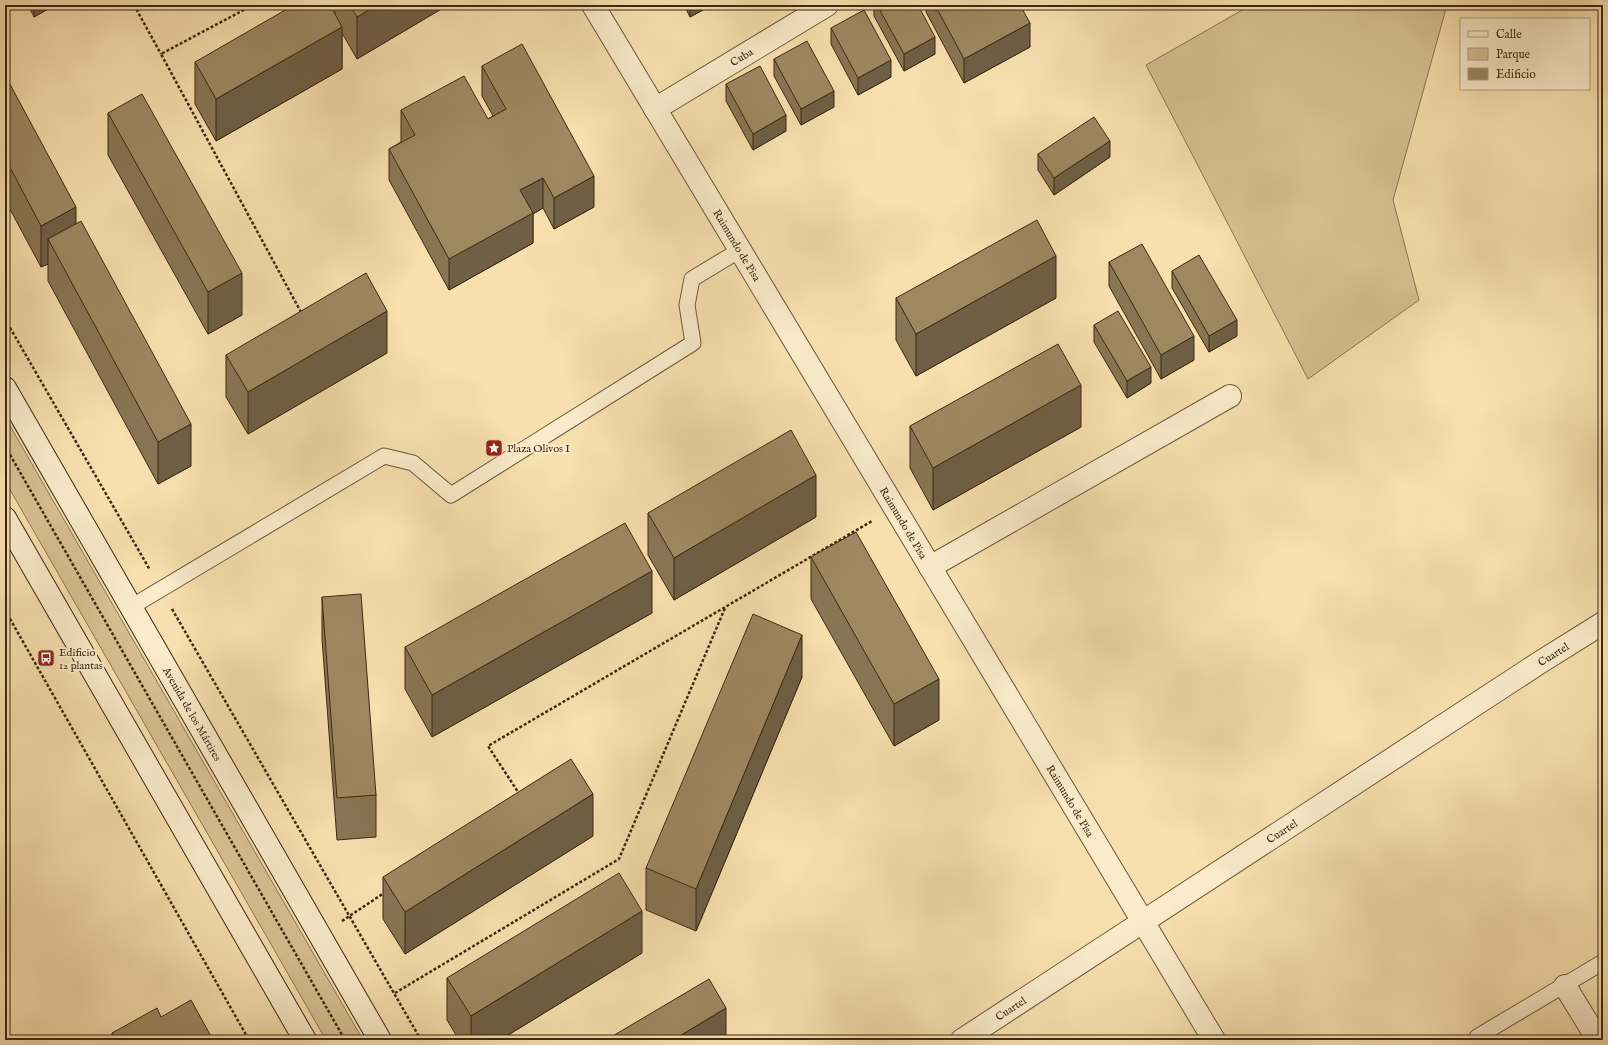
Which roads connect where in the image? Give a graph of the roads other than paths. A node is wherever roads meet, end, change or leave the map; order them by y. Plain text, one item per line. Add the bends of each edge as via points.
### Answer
1 (593, 5) edge
2 (827, 5) edge
3 (656, 109) junction
4 (740, 250) junction
5 (5, 388) edge
6 (1230, 396) dead end
7 (5, 518) edge
8 (930, 567) junction
9 (131, 607) junction
10 (1603, 624) edge
11 (1143, 921) junction
12 (1603, 962) edge
13 (1565, 986) junction
14 (1477, 1037) dead end
15 (305, 1040) edge
16 (380, 1040) edge
17 (962, 1040) edge
18 (1214, 1040) edge
19 (1598, 1040) edge

1 - 3 street, Raimundo de Pisa
2 - 3 street, Cuba
3 - 4 street, Raimundo de Pisa
4 - 8 street, Raimundo de Pisa
4 - 9 lane via 692,279 687,305 693,343 451,495 413,463 384,456
5 - 9 street, Avenida de los Mártires
6 - 8 street
7 - 15 street
8 - 11 street, Raimundo de Pisa
9 - 16 street, Avenida de los Mártires
10 - 11 street, Cuartel
11 - 17 street, Cuartel
11 - 18 street, Raimundo de Pisa
12 - 13 lane
13 - 14 lane
13 - 19 street

